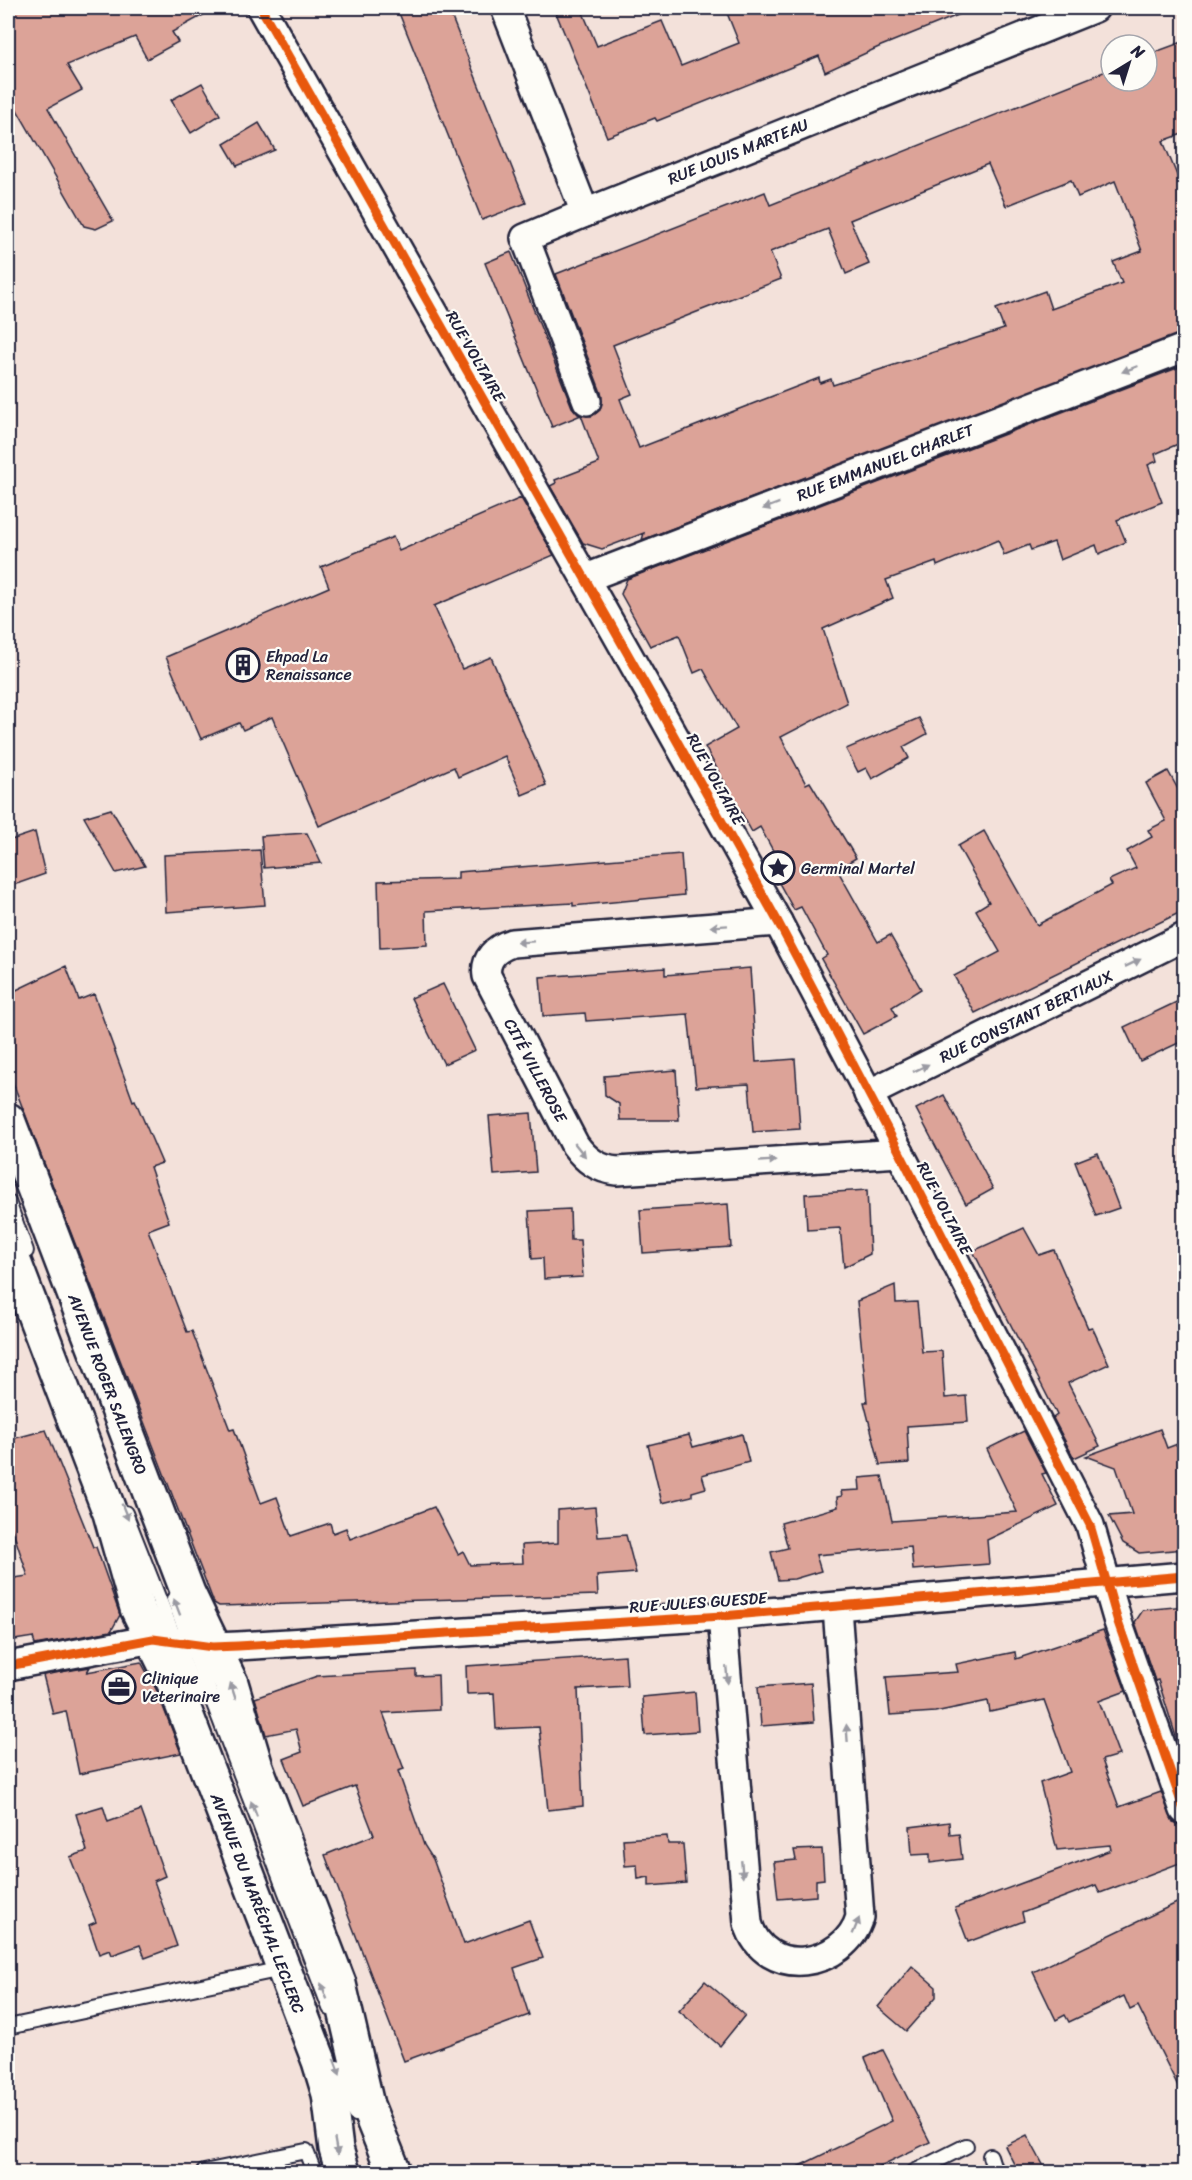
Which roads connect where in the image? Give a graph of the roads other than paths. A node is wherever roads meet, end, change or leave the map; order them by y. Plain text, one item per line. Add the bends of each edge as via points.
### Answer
1 (261, 8) edge
2 (505, 8) edge
3 (1095, 8) edge
4 (585, 213) junction
5 (1185, 348) edge
6 (587, 401) dead end
7 (586, 578) junction
8 (778, 922) junction
9 (1185, 938) edge
10 (868, 1094) junction
11 (8, 1120) edge
12 (900, 1153) junction
13 (20, 1194) dead end
14 (8, 1202) edge
15 (19, 1253) edge
16 (45, 1303) dead end
17 (1185, 1576) edge
18 (1108, 1584) junction
19 (169, 1586) dead end
20 (837, 1608) junction
21 (722, 1616) junction
22 (183, 1643) junction
23 (8, 1666) edge
24 (216, 1750) dead end
25 (1185, 1810) edge
26 (282, 1969) junction
27 (8, 2027) edge
28 (332, 2054) dead end
29 (364, 2117) junction
30 (966, 2146) dead end
31 (990, 2156) dead end
32 (204, 2172) edge
33 (314, 2172) edge
34 (343, 2172) edge
35 (394, 2172) edge
36 (914, 2172) edge
37 (995, 2172) edge

1 - 7 street, RUE VOLTAIRE
2 - 4 street
3 - 4 street, RUE LOUIS MARTEAU
4 - 6 street, RUE LOUIS MARTEAU via 525,238
5 -> 7 street, RUE EMMANUEL CHARLET
7 - 8 street, RUE VOLTAIRE
8 - 10 street, RUE VOLTAIRE
8 -> 12 street, CITÉ VILLEROSE via 512,943 496,951 486,968 575,1145 597,1166 617,1171
10 -> 9 street, RUE CONSTANT BERTIAUX
10 - 12 street, RUE VOLTAIRE
11 - 22 main road, AVENUE ROGER SALENGRO via 191,1602
12 - 18 street, RUE VOLTAIRE via 1090,1525
13 - 15 lane
14 - 15 lane
15 - 22 main road via 110,1513 137,1608
16 -> 22 lane
17 - 18 street, RUE JULES GUESDE
18 - 20 street, RUE JULES GUESDE
18 - 25 street, RUE VOLTAIRE
22 -> 19 lane
20 - 21 street, RUE JULES GUESDE
21 -> 20 street, RUE JULES GUESDE via 750,1932 763,1948 783,1959 803,1962 840,1948 853,1935 860,1917
21 - 22 street, RUE JULES GUESDE
22 - 23 street, RUE JULES GUESDE
22 - 24 lane
22 - 26 main road, AVENUE DU MARÉCHAL LECLERC via 174,1683
29 -> 22 main road via 339,1984 256,1767 231,1683
26 - 27 lane
26 -> 34 main road, AVENUE DU MARÉCHAL LECLERC via 322,2070
28 -> 29 lane
29 - 35 main road
30 - 36 lane
31 - 37 lane
32 - 33 lane via 306,2151

